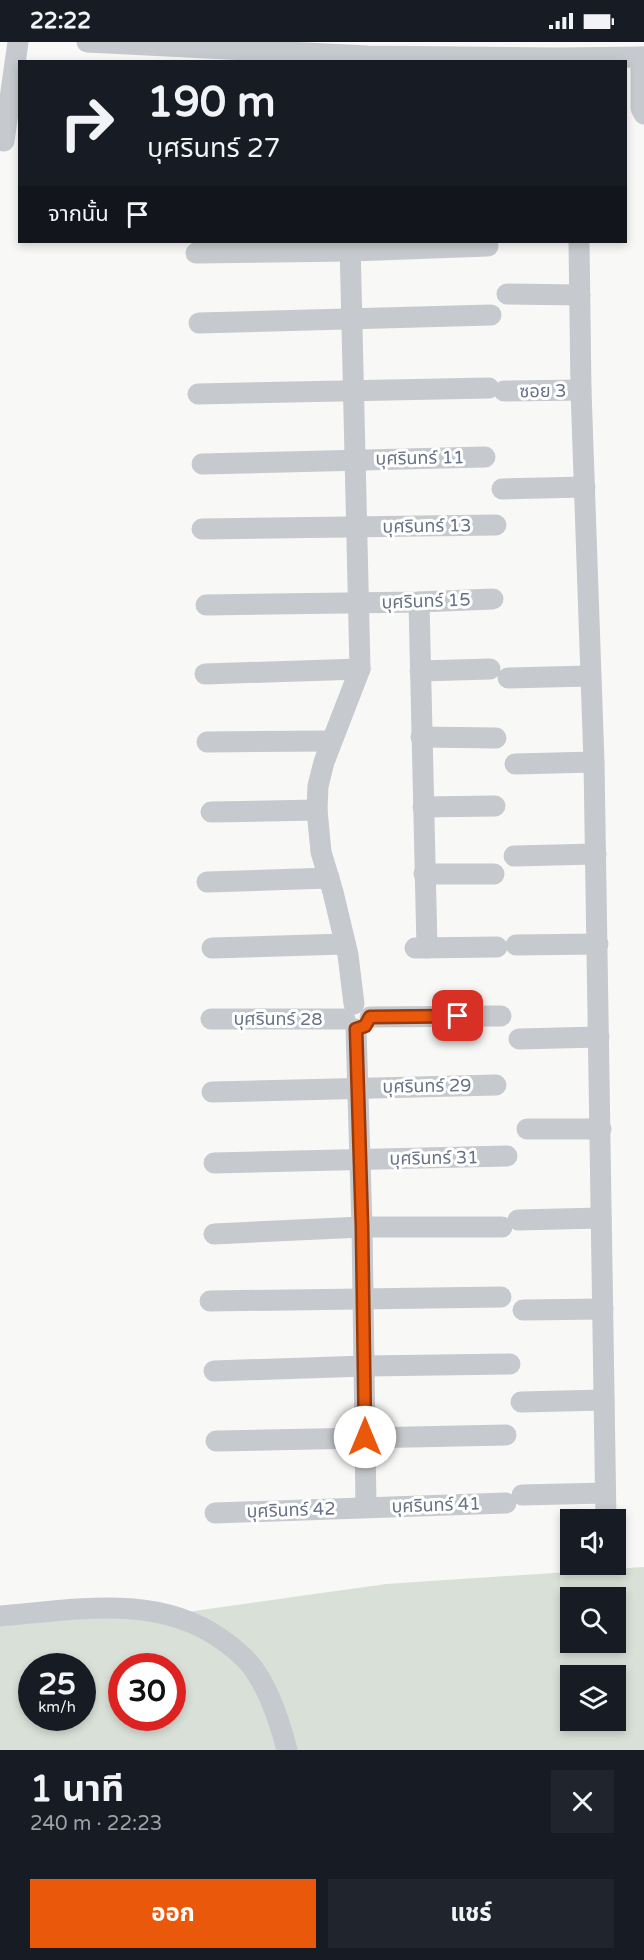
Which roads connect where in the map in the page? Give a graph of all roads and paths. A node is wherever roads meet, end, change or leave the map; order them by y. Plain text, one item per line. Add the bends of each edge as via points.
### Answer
1 (18, 42) edge
2 (87, 42) edge
3 (607, 50) edge
4 (330, 51) edge
5 (558, 54) edge
6 (643, 57) edge
7 (368, 58) edge
8 (586, 60) edge
9 (644, 114) edge
10 (4, 141) dead end
11 (579, 243) edge
12 (351, 246) edge
13 (488, 246) dead end
14 (196, 253) dead end
15 (507, 294) dead end
16 (580, 296) junction
17 (491, 315) dead end
18 (352, 320) junction
19 (199, 323) dead end
20 (581, 390) junction
21 (354, 392) junction
22 (198, 394) dead end
23 (485, 457) dead end
24 (356, 459) junction
25 (202, 464) dead end
26 (585, 487) junction
27 (502, 489) dead end
28 (496, 525) dead end
29 (358, 527) junction
30 (202, 529) dead end
31 (493, 598) dead end
32 (419, 602) junction
33 (359, 603) junction
34 (206, 605) dead end
35 (360, 669) junction
36 (420, 671) junction
37 (205, 674) dead end
38 (590, 676) junction
39 (421, 737) junction
40 (496, 738) dead end
41 (330, 741) junction
42 (207, 742) dead end
43 (594, 762) junction
44 (515, 764) dead end
45 (495, 806) dead end
46 (423, 807) junction
47 (318, 810) junction
48 (211, 812) dead end
49 (596, 854) junction
50 (514, 856) dead end
51 (424, 874) junction
52 (494, 874) dead end
53 (329, 878) junction
54 (207, 882) dead end
55 (345, 944) junction
56 (598, 944) junction
57 (212, 948) dead end
58 (501, 1016) dead end
59 (356, 1017) junction
60 (211, 1019) dead end
61 (599, 1037) junction
62 (519, 1039) dead end
63 (496, 1085) dead end
64 (359, 1088) junction
65 (212, 1092) dead end
66 (527, 1129) dead end
67 (601, 1129) junction
68 (507, 1156) dead end
69 (360, 1159) junction
70 (214, 1163) dead end
71 (601, 1218) junction
72 (362, 1227) junction
73 (214, 1234) dead end
74 (501, 1297) dead end
75 (363, 1299) junction
76 (210, 1301) dead end
77 (603, 1309) junction
78 (524, 1310) dead end
79 (510, 1364) dead end
80 (365, 1366) junction
81 (214, 1371) dead end
82 (604, 1400) junction
83 (521, 1402) dead end
84 (506, 1435) dead end
85 (365, 1437) junction
86 (216, 1441) dead end
87 (605, 1493) junction
88 (366, 1507) junction
89 (606, 1509) edge
90 (215, 1513) dead end
91 (0, 1616) edge
92 (287, 1750) edge

1 - 10 street
2 - 4 street
3 - 6 street
3 - 8 street
4 - 7 street
5 - 7 street
5 - 8 street
6 - 9 street
11 - 16 street
12 - 13 street
12 - 14 street
12 - 18 street
15 - 16 street
16 - 20 street
17 - 18 street
18 - 19 street
18 - 21 street
20 - 21 street, ซอย 3
20 - 26 street
21 - 22 street, ซอย 3
21 - 24 street
23 - 24 street, บุศรินทร์ 11
24 - 25 street, บุศรินทร์ 11
24 - 29 street
26 - 27 street
26 - 38 street
28 - 29 street, บุศรินทร์ 13
29 - 30 street, บุศรินทร์ 13
29 - 33 street
31 - 32 street, บุศรินทร์ 15
32 - 33 street, บุศรินทร์ 15
32 - 36 street
33 - 34 street, บุศรินทร์ 15
33 - 35 street
35 - 37 street
35 - 41 street
36 - 38 street
36 - 39 street
38 - 43 street
39 - 40 street
39 - 46 street
41 - 42 street
41 - 47 street via 318,786
43 - 44 street
43 - 49 street
45 - 46 street
46 - 51 street
47 - 48 street
47 - 53 street via 321,852
49 - 50 street
49 - 56 street
51 - 52 street
51 - 56 street via 421,948
53 - 54 street
53 - 55 street
55 - 57 street
55 - 59 street
56 - 61 street
58 - 59 street, บุศรินทร์ 28
59 - 60 street, บุศรินทร์ 28
59 - 64 street
61 - 62 street
61 - 67 street
63 - 64 street, บุศรินทร์ 29
64 - 65 street, บุศรินทร์ 29
64 - 69 street
66 - 67 street
67 - 71 street
68 - 69 street, บุศรินทร์ 31
69 - 70 street, บุศรินทร์ 31
69 - 72 street
71 - 72 street
71 - 77 street
72 - 73 street
72 - 75 street
74 - 75 street
75 - 76 street
75 - 80 street
77 - 78 street
77 - 82 street
79 - 80 street
80 - 81 street
80 - 85 street
82 - 83 street
82 - 87 street
84 - 85 street
85 - 86 street
85 - 88 street
87 - 88 street, บุศรินทร์ 41
87 - 89 street
88 - 90 street, บุศรินทร์ 42
91 - 92 street via 100,1607 142,1609 205,1628 234,1648 257,1673 275,1709

